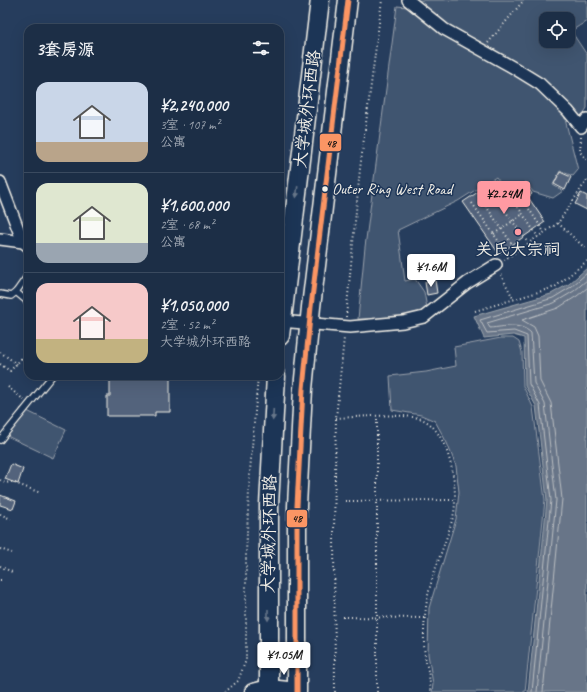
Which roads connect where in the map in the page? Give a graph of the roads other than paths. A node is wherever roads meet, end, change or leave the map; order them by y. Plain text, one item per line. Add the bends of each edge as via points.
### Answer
1 (320, 0) edge
2 (348, 0) edge
3 (408, 0) edge
4 (584, 123) edge
5 (0, 182) edge
6 (0, 239) edge
7 (24, 242) edge
8 (24, 244) edge
9 (496, 265) road end
10 (24, 281) edge
11 (16, 292) junction
12 (0, 294) edge
13 (24, 299) edge
14 (284, 301) edge
15 (310, 322) junction
16 (284, 326) edge
17 (49, 380) edge
18 (276, 380) edge
19 (0, 440) edge
20 (296, 665) junction
21 (268, 666) junction
22 (263, 691) edge
23 (244, 692) edge
24 (296, 692) edge

1 -> 14 main road, 大学城外环西路
2 - 15 main road, 大学城外环西路
3 - 4 street via 444,29 540,84
5 - 7 street
6 - 8 street
9 - 15 street via 467,283 424,316 403,322 345,326
10 - 11 lane
11 - 12 lane via 11,296
11 - 13 lane
15 - 16 street
15 - 20 main road, 大学城外环西路 via 301,412 297,506
17 - 19 lane
18 -> 21 main road, 大学城外环西路 via 269,505
20 - 21 main road via 293,674 285,679 275,677
20 - 24 main road, 大学城外环西路
21 - 22 main road, 大学城外环西路
21 - 23 main road via 259,681
22 - 24 main road

